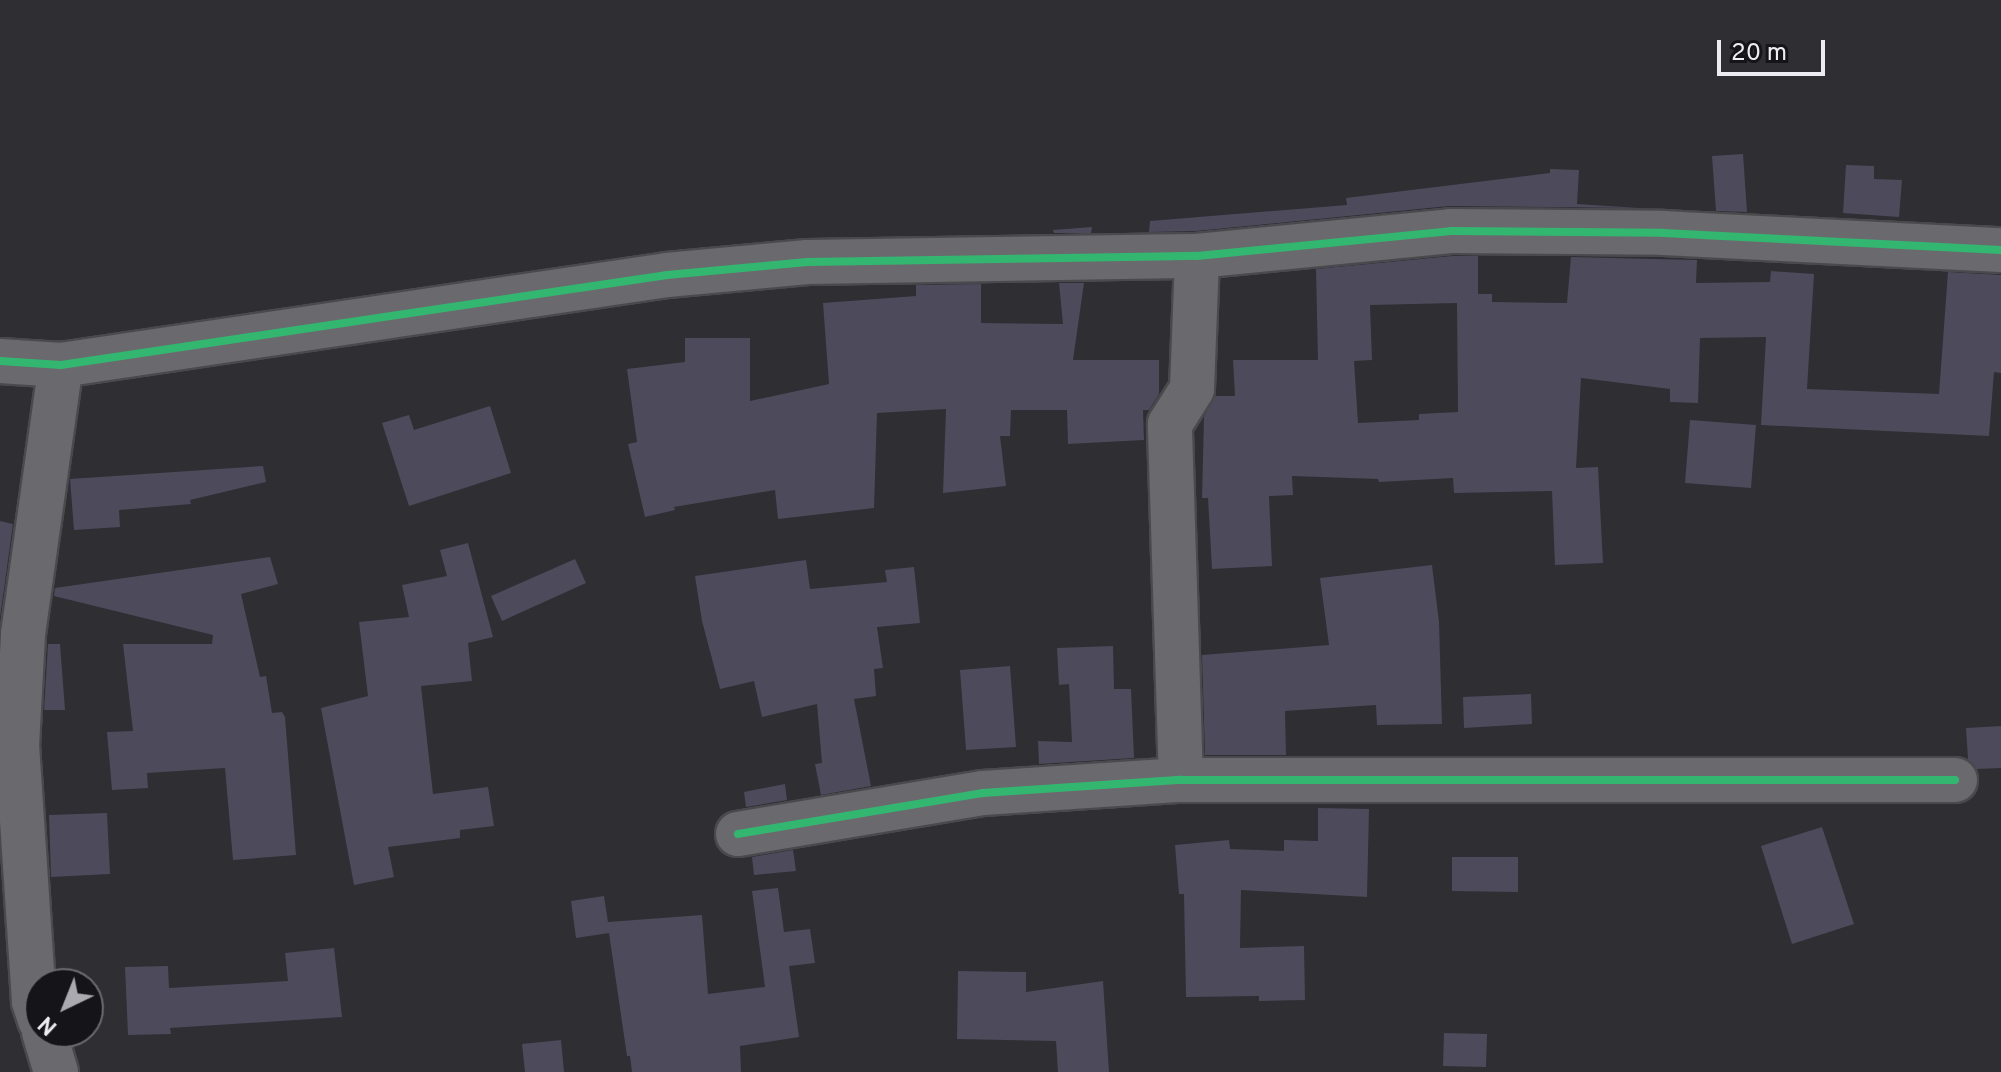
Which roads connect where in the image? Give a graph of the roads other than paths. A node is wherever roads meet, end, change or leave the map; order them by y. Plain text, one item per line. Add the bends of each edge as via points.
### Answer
1 (2001, 250) edge
2 (1197, 256) junction
3 (0, 361) edge
4 (61, 365) junction
5 (1181, 780) junction
6 (1955, 780) dead end
7 (738, 834) dead end
8 (28, 968) edge
9 (45, 1048) edge
10 (56, 1072) edge

1 - 2 street via 1663,233 1451,231
2 - 4 street via 807,262 667,275
2 - 5 street via 1192,389 1170,424
3 - 4 street
4 - 8 street via 23,634 18,730
5 - 6 street
5 - 7 street via 983,793
9 - 10 street

